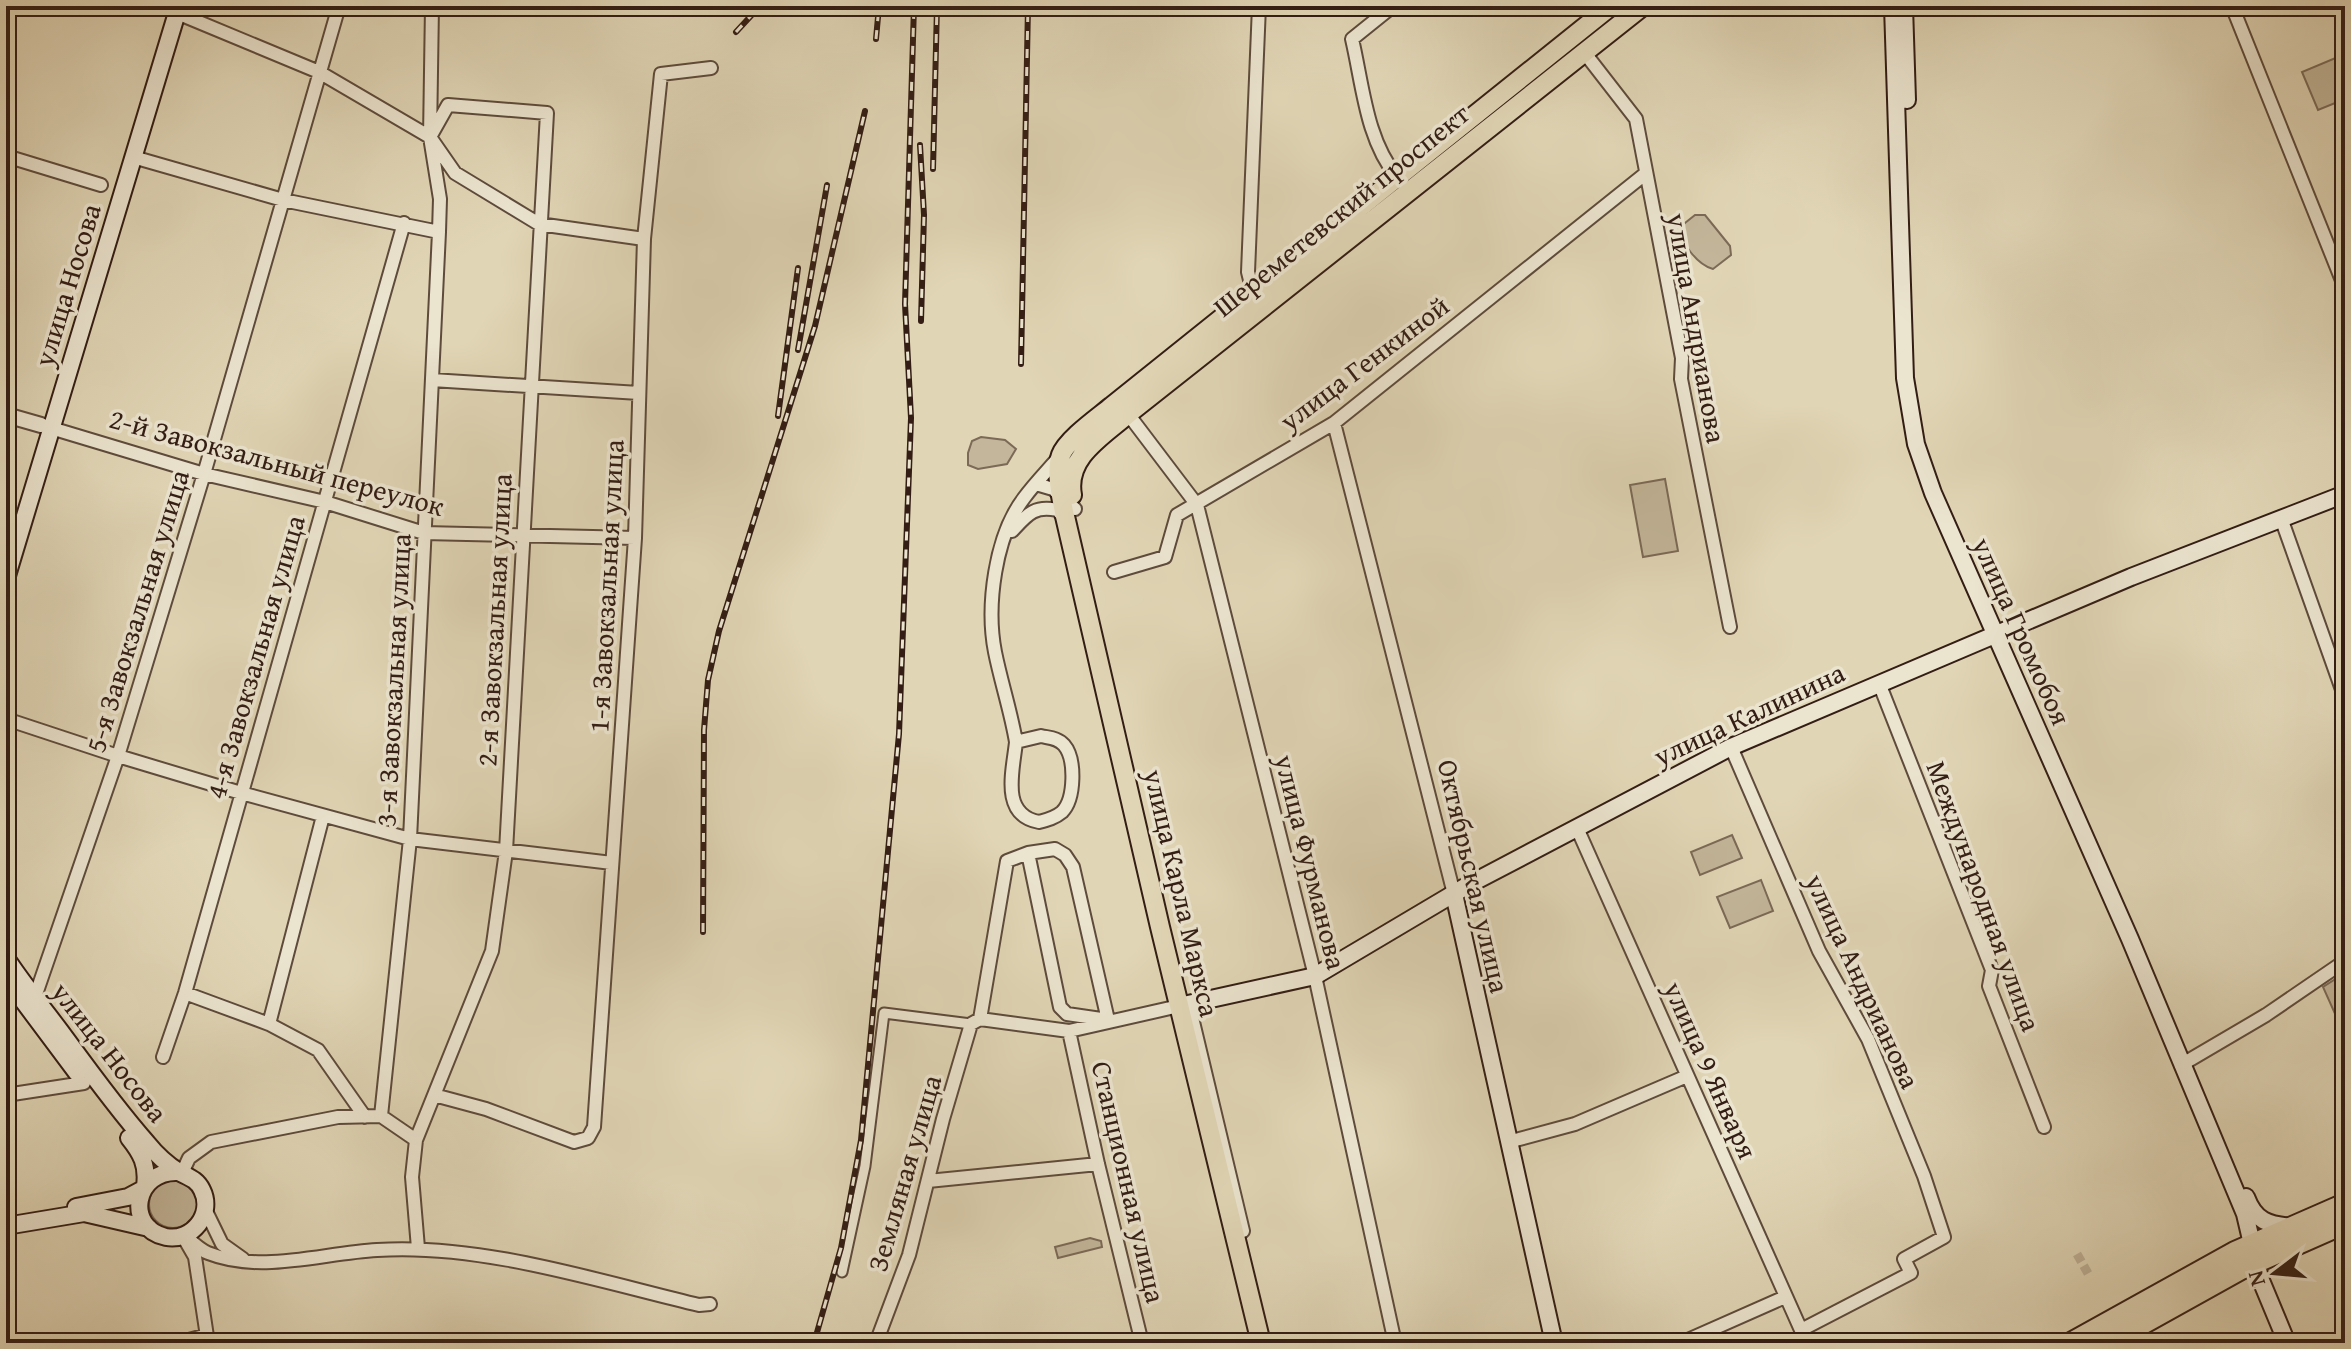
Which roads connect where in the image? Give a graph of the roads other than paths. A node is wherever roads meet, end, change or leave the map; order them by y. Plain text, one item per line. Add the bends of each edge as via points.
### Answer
1 (339, 6) edge
2 (432, 6) edge
3 (1259, 6) edge
4 (1393, 6) edge
5 (1611, 6) edge
6 (1643, 6) edge
7 (1893, 6) edge
8 (1904, 6) edge
9 (2232, 6) edge
10 (173, 8) edge
11 (1584, 52) junction
12 (711, 68) dead end
13 (319, 72) junction
14 (430, 137) junction
15 (6, 156) edge
16 (128, 156) junction
17 (1645, 174) junction
18 (1397, 177) junction
19 (101, 185) dead end
20 (1409, 192) junction
21 (283, 200) junction
22 (404, 223) junction
23 (539, 224) junction
24 (439, 232) junction
25 (644, 239) junction
26 (2345, 288) edge
27 (1259, 300) junction
28 (432, 380) junction
29 (530, 387) junction
30 (639, 393) junction
31 (1128, 414) junction
32 (6, 415) edge
33 (1334, 423) junction
34 (46, 426) junction
35 (1066, 462) junction
36 (204, 474) junction
37 (1036, 484) junction
38 (2345, 494) edge
39 (325, 502) junction
40 (1197, 505) junction
41 (1067, 509) junction
42 (2281, 518) junction
43 (424, 533) junction
44 (523, 536) junction
45 (635, 538) junction
46 (1005, 540) junction
47 (6, 541) edge
48 (1114, 572) dead end
49 (6, 579) edge
50 (1730, 627) dead end
51 (2000, 632) junction
52 (1879, 683) junction
53 (2345, 698) edge
54 (6, 719) edge
55 (1016, 742) junction
56 (1731, 747) junction
57 (118, 756) junction
58 (241, 793) junction
59 (323, 816) junction
60 (1577, 828) junction
61 (410, 839) junction
62 (506, 851) junction
63 (1028, 853) junction
64 (612, 863) junction
65 (1454, 894) junction
66 (2345, 961) edge
67 (8, 970) edge
68 (1315, 976) junction
69 (185, 993) junction
70 (35, 997) junction
71 (1184, 1005) junction
72 (1060, 1007) junction
73 (1108, 1020) junction
74 (976, 1022) junction
75 (269, 1024) junction
76 (1018, 1025) junction
77 (1069, 1031) junction
78 (163, 1057) dead end
79 (2185, 1063) junction
80 (1687, 1076) junction
81 (88, 1079) junction
82 (6, 1095) edge
83 (434, 1095) junction
84 (381, 1116) junction
85 (365, 1117) junction
86 (2044, 1127) dead end
87 (416, 1140) junction
88 (1508, 1142) junction
89 (1098, 1164) junction
90 (180, 1173) junction
91 (928, 1181) junction
92 (144, 1187) junction
93 (2345, 1204) edge
94 (205, 1209) junction
95 (2252, 1211) junction
96 (6, 1218) edge
97 (2345, 1223) edge
98 (6, 1226) edge
99 (2292, 1227) junction
100 (149, 1228) junction
101 (183, 1236) junction
102 (418, 1248) junction
103 (2253, 1253) junction
104 (249, 1263) junction
105 (842, 1272) dead end
106 (1785, 1297) junction
107 (710, 1304) dead end
108 (1801, 1330) joint
109 (208, 1339) edge
110 (178, 1343) edge
111 (876, 1343) edge
112 (1142, 1343) edge
113 (1261, 1343) edge
114 (1269, 1343) edge
115 (1395, 1343) edge
116 (1554, 1343) edge
117 (1681, 1343) edge
118 (2071, 1343) edge
119 (2108, 1343) edge
120 (2287, 1343) edge

1 - 13 street, 5-я Завокзальная улица
2 - 14 street, 3-я Завокзальная улица
3 - 27 street via 1248,272
4 - 18 street via 1352,39 1375,143
5 - 18 main road, Шереметевский проспект
6 - 11 main road, Шереметевский проспект
7 - 51 main road, улица Громобоя via 1909,411 1933,493
8 - 51 main road, улица Громобоя via 1918,404 1941,489
9 - 26 street
10 - 13 street
10 - 16 main road, улица Носова
11 - 17 street, улица Андрианова via 1636,119
11 - 20 main road, Шереметевский проспект
12 - 25 street, 1-я Завокзальная улица via 661,74
13 - 14 street
13 - 21 street, 5-я Завокзальная улица
14 - 23 street via 455,173
14 - 23 street, 2-я Завокзальная улица via 448,105 547,113
14 - 24 street, 3-я Завокзальная улица via 440,199
15 - 19 street
16 - 21 street
16 - 34 main road, улица Носова
17 - 33 street, улица Генкиной
17 - 50 street, улица Андрианова
18 - 20 main road
18 - 27 main road, Шереметевский проспект
20 - 27 main road, Шереметевский проспект
21 - 22 street
21 - 36 street, 5-я Завокзальная улица
22 - 24 street
22 - 39 street, 4-я Завокзальная улица
23 - 25 street
23 - 29 street, 2-я Завокзальная улица
24 - 28 street, 3-я Завокзальная улица
25 - 30 street, 1-я Завокзальная улица
27 - 31 main road, Шереметевский проспект
27 - 35 main road, Шереметевский проспект via 1112,406 1073,440
28 - 29 street
28 - 43 street, 3-я Завокзальная улица
29 - 30 street
29 - 44 street, 2-я Завокзальная улица
30 - 45 street, 1-я Завокзальная улица
31 - 35 main road, Шереметевский проспект
31 - 40 street, улица Фурманова
32 - 34 street, 2-й Завокзальный переулок
33 - 40 street, улица Генкиной
33 - 65 street, Октябрьская улица
34 - 36 street, 2-й Завокзальный переулок
34 - 47 main road, улица Носова
34 - 49 main road, улица Носова
35 - 37 street
35 - 41 main road, улица Карла Маркса via 1071,474
36 - 39 street, 2-й Завокзальный переулок
36 - 57 street, 5-я Завокзальная улица
37 - 41 street
37 - 41 street via 1044,485
37 - 46 street via 1022,500
38 - 42 main road, улица Калинина
39 - 43 street, 2-й Завокзальный переулок
39 - 58 street, 4-я Завокзальная улица
40 - 48 street, улица Генкиной via 1177,515 1165,557
40 - 68 street, улица Фурманова
41 - 46 street via 1036,508
41 - 71 main road, улица Карла Маркса
42 - 51 main road, улица Калинина
42 - 53 street
43 - 44 street, 2-й Завокзальный переулок
43 - 61 street, 3-я Завокзальная улица
44 - 45 street, 2-й Завокзальный переулок
44 - 62 street, 2-я Завокзальная улица
45 - 64 street, 1-я Завокзальная улица
46 - 55 street via 995,571 991,620
51 - 52 main road, улица Калинина
51 - 79 main road, улица Громобоя
52 - 56 main road, улица Калинина
52 - 86 street, Международная улица via 1992,970 1989,986
54 - 57 street
55 - 55 street via 1011,794 1016,809 1030,820 1050,819 1068,803 1071,759 1066,747 1041,736
56 - 60 main road, улица Калинина
56 - 108 street, улица Андрианова via 1819,951 1868,1039 1944,1237 1904,1259 1911,1273
57 - 58 street
57 - 70 street, 5-я Завокзальная улица
58 - 59 street
58 - 69 street, 4-я Завокзальная улица
59 - 61 street
59 - 75 street
60 - 65 main road, улица Калинина
60 - 80 street, улица 9 Января
61 - 62 street
61 - 84 street, 3-я Завокзальная улица
62 - 64 street
62 - 83 street, 2-я Завокзальная улица via 492,951
63 - 72 street
63 - 73 street, Станционная улица via 1055,849 1073,867
63 - 74 street, Земляная улица via 1012,857 1004,868 998,924
64 - 83 street, 1-я Завокзальная улица via 594,1127 588,1138 578,1142
65 - 68 main road, улица Калинина
65 - 88 main road, Октябрьская улица
66 - 79 street
67 - 70 main road, улица Носова
67 - 81 main road, улица Носова
68 - 71 main road, улица Калинина
68 - 115 street, улица Фурманова
69 - 75 street
69 - 78 street, 4-я Завокзальная улица
70 - 81 main road, улица Носова
71 - 73 street
71 - 113 main road, улица Карла Маркса
71 - 114 street, улица Карла Маркса
72 - 73 street via 1067,1014
72 - 76 street via 1043,1023
73 - 77 street
74 - 76 street
74 - 91 street, Земляная улица
74 - 105 street via 884,1013 865,1166
75 - 85 street via 318,1050
76 - 77 street
77 - 89 street, Станционная улица
79 - 95 main road, улица Громобоя
79 - 103 main road, улица Громобоя via 2245,1214
80 - 88 street via 1575,1124
80 - 106 street, улица 9 Января
81 - 82 street
81 - 90 main road, улица Носова
81 - 92 main road, улица Носова via 141,1154
83 - 87 street, 2-я Завокзальная улица
84 - 85 street
84 - 87 street
85 - 90 street via 338,1117 211,1142 189,1158
87 - 102 street, 2-я Завокзальная улица via 412,1177
88 - 116 main road, Октябрьская улица
89 - 91 street
89 - 112 street, Станционная улица
90 - 92 main road via 156,1175
90 - 94 main road via 202,1190
91 - 111 street, Земляная улица via 909,1255
92 - 96 main road via 128,1197
92 - 100 main road via 141,1213
93 - 99 highway
94 - 101 main road via 198,1225
94 - 104 street via 222,1244
95 - 99 main road via 2264,1222
95 - 103 main road, улица Громобоя
97 - 103 highway
98 - 100 main road via 84,1213
99 - 103 highway
100 - 101 main road via 165,1237
101 - 104 street via 206,1253
101 - 109 street via 195,1257
102 - 104 street
102 - 107 street via 521,1263
103 - 118 highway
103 - 119 highway
103 - 120 main road, улица Громобоя
106 - 108 street, улица 9 Января
106 - 117 street
109 - 110 street

